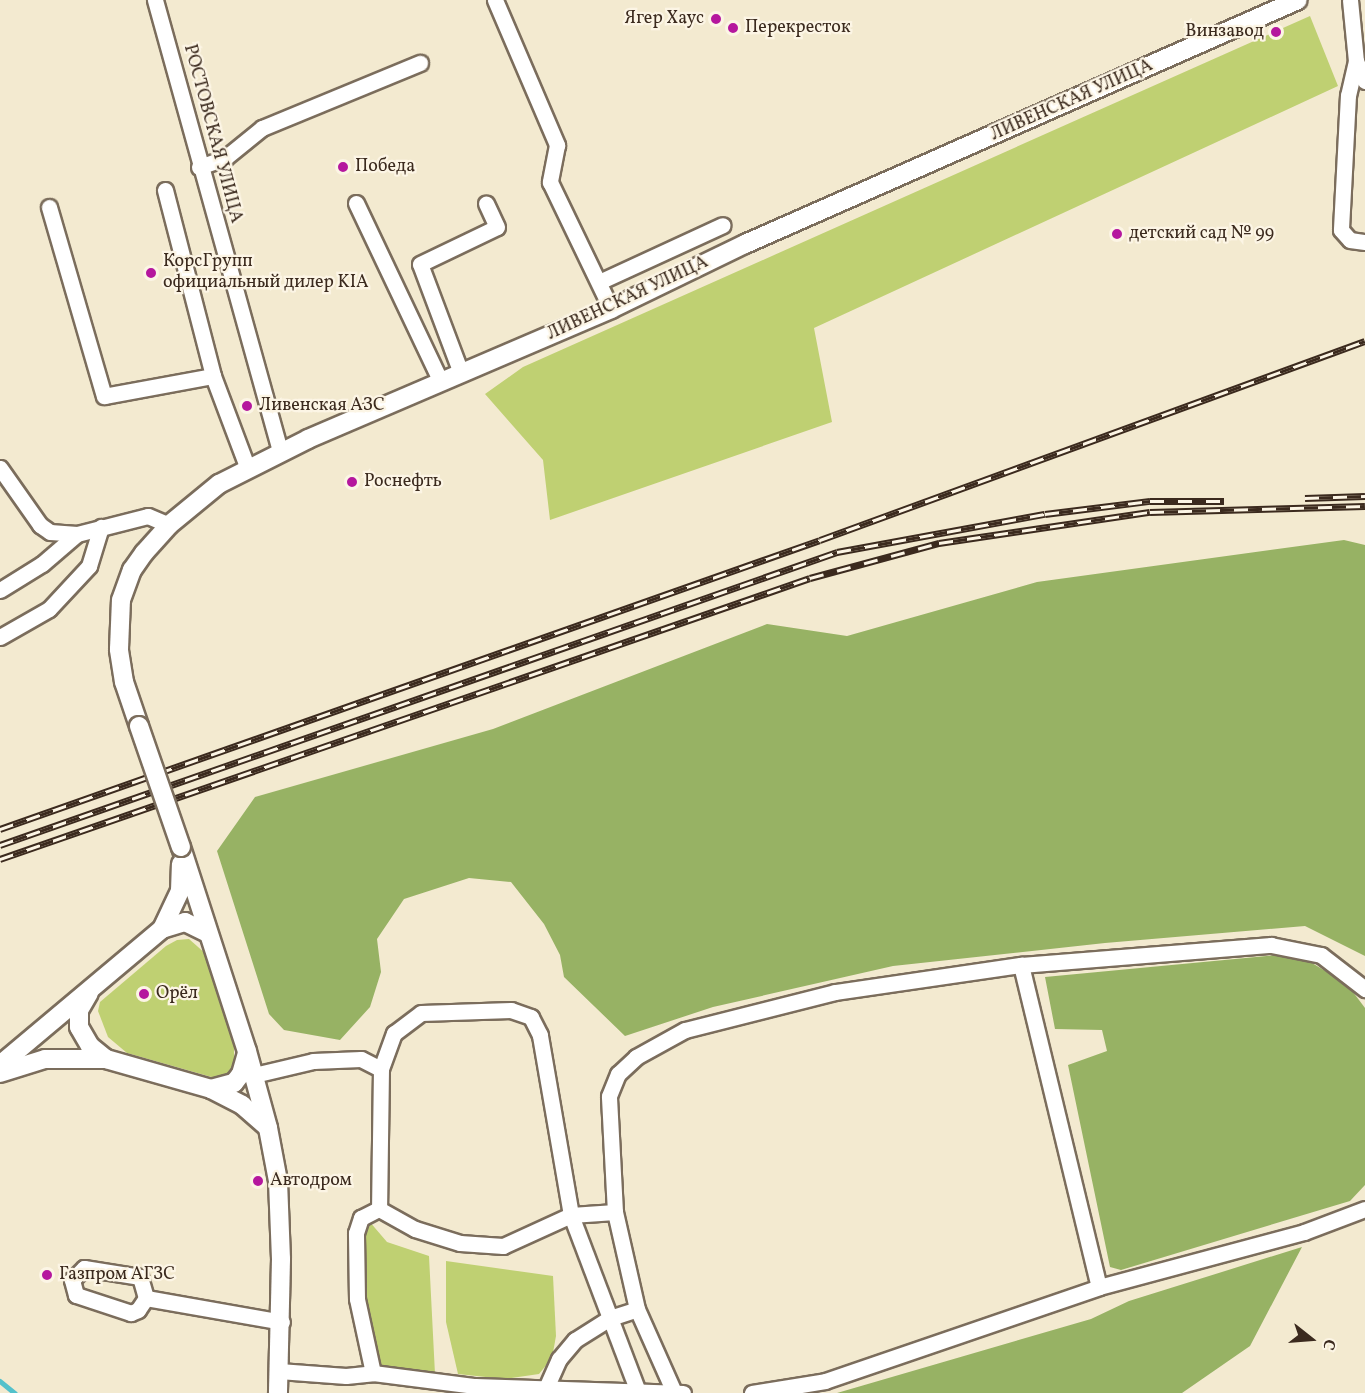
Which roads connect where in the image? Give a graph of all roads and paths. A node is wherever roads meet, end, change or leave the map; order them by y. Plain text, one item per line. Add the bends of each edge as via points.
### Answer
1 (155, 0) edge
2 (495, 0) edge
3 (1298, 0) edge
4 (1350, 0) edge
5 (1360, 59) edge
6 (420, 63) dead end
7 (1365, 81) edge
8 (200, 167) junction
9 (165, 190) dead end
10 (486, 202) dead end
11 (356, 203) dead end
12 (49, 207) dead end
13 (723, 225) dead end
14 (1365, 242) edge
15 (599, 282) junction
16 (612, 309) junction
17 (461, 373) junction
18 (213, 376) junction
19 (441, 382) junction
20 (280, 452) junction
21 (0, 468) edge
22 (248, 469) junction
23 (169, 525) junction
24 (101, 527) junction
25 (77, 534) junction
26 (0, 590) edge
27 (0, 637) edge
28 (181, 847) junction
29 (162, 929) junction
30 (208, 933) junction
31 (1021, 965) junction
32 (92, 986) junction
33 (1365, 989) edge
34 (248, 1051) junction
35 (106, 1059) junction
36 (0, 1065) edge
37 (381, 1069) junction
38 (0, 1073) edge
39 (254, 1075) junction
40 (212, 1089) junction
41 (268, 1128) junction
42 (379, 1209) junction
43 (1365, 1209) edge
44 (615, 1212) junction
45 (572, 1215) junction
46 (1099, 1287) junction
47 (146, 1298) junction
48 (636, 1310) junction
49 (610, 1318) junction
50 (282, 1322) junction
51 (279, 1371) junction
52 (373, 1373) junction
53 (546, 1388) junction
54 (637, 1389) junction
55 (679, 1392) edge
56 (278, 1393) edge
57 (752, 1393) edge

1 - 8 street, РОСТОВСКАЯ УЛИЦА
2 - 15 street via 557,145 550,182
3 - 16 main road, ЛИВЕНСКАЯ УЛИЦА via 746,244
4 - 5 street
5 - 7 street
5 - 14 street via 1348,95 1341,230 1350,240
6 - 8 street via 262,128 225,158
8 - 20 street, РОСТОВСКАЯ УЛИЦА
9 - 18 street
10 - 17 street via 497,227 420,264
11 - 19 street
12 - 18 street via 104,396
13 - 15 street
15 - 16 street
16 - 17 main road, ЛИВЕНСКАЯ УЛИЦА
17 - 19 main road, ЛИВЕНСКАЯ УЛИЦА
18 - 22 street
19 - 20 main road, ЛИВЕНСКАЯ УЛИЦА
20 - 22 main road, ЛИВЕНСКАЯ УЛИЦА
21 - 25 street via 40,525 59,534
22 - 23 main road, ЛИВЕНСКАЯ УЛИЦА via 219,484
23 - 24 street via 148,516
23 - 28 main road, ЛИВЕНСКАЯ УЛИЦА, bridge via 132,570 121,600 119,649 124,682
24 - 25 street
24 - 27 street via 89,567 49,609
25 - 26 street via 42,564
28 - 29 main road via 180,891
28 - 30 main road, ЛИВЕНСКАЯ УЛИЦА
29 - 30 main road via 185,922
29 - 32 main road
30 - 34 main road
31 - 33 street via 1270,945 1321,955
31 - 44 street via 835,992 685,1030 636,1057 618,1074 609,1096
31 - 46 street
32 - 35 main road via 80,1010 80,1028 90,1046
32 - 36 main road
34 - 39 main road
34 - 40 main road via 234,1083
35 - 38 main road via 45,1059
35 - 40 main road
37 - 39 street via 361,1059 313,1061
37 - 42 street
37 - 45 street via 394,1033 421,1013 511,1010 531,1017 540,1035
39 - 41 main road
40 - 41 main road via 242,1105
41 - 50 main road via 278,1181
42 - 45 street via 415,1229 460,1243 503,1246
42 - 52 street via 361,1218 356,1233 357,1299
43 - 46 street via 1304,1232
44 - 45 street
44 - 48 street
45 - 49 street
46 - 57 street via 825,1381
47 - 47 street via 144,1283 132,1273 84,1269 72,1280 76,1295 122,1312 138,1310
47 - 50 street
48 - 49 street
48 - 55 street
49 - 53 street via 575,1340 559,1359
49 - 54 street
50 - 51 main road
51 - 52 street via 346,1376
51 - 56 main road
52 - 53 street via 475,1386
53 - 54 street
54 - 55 street

